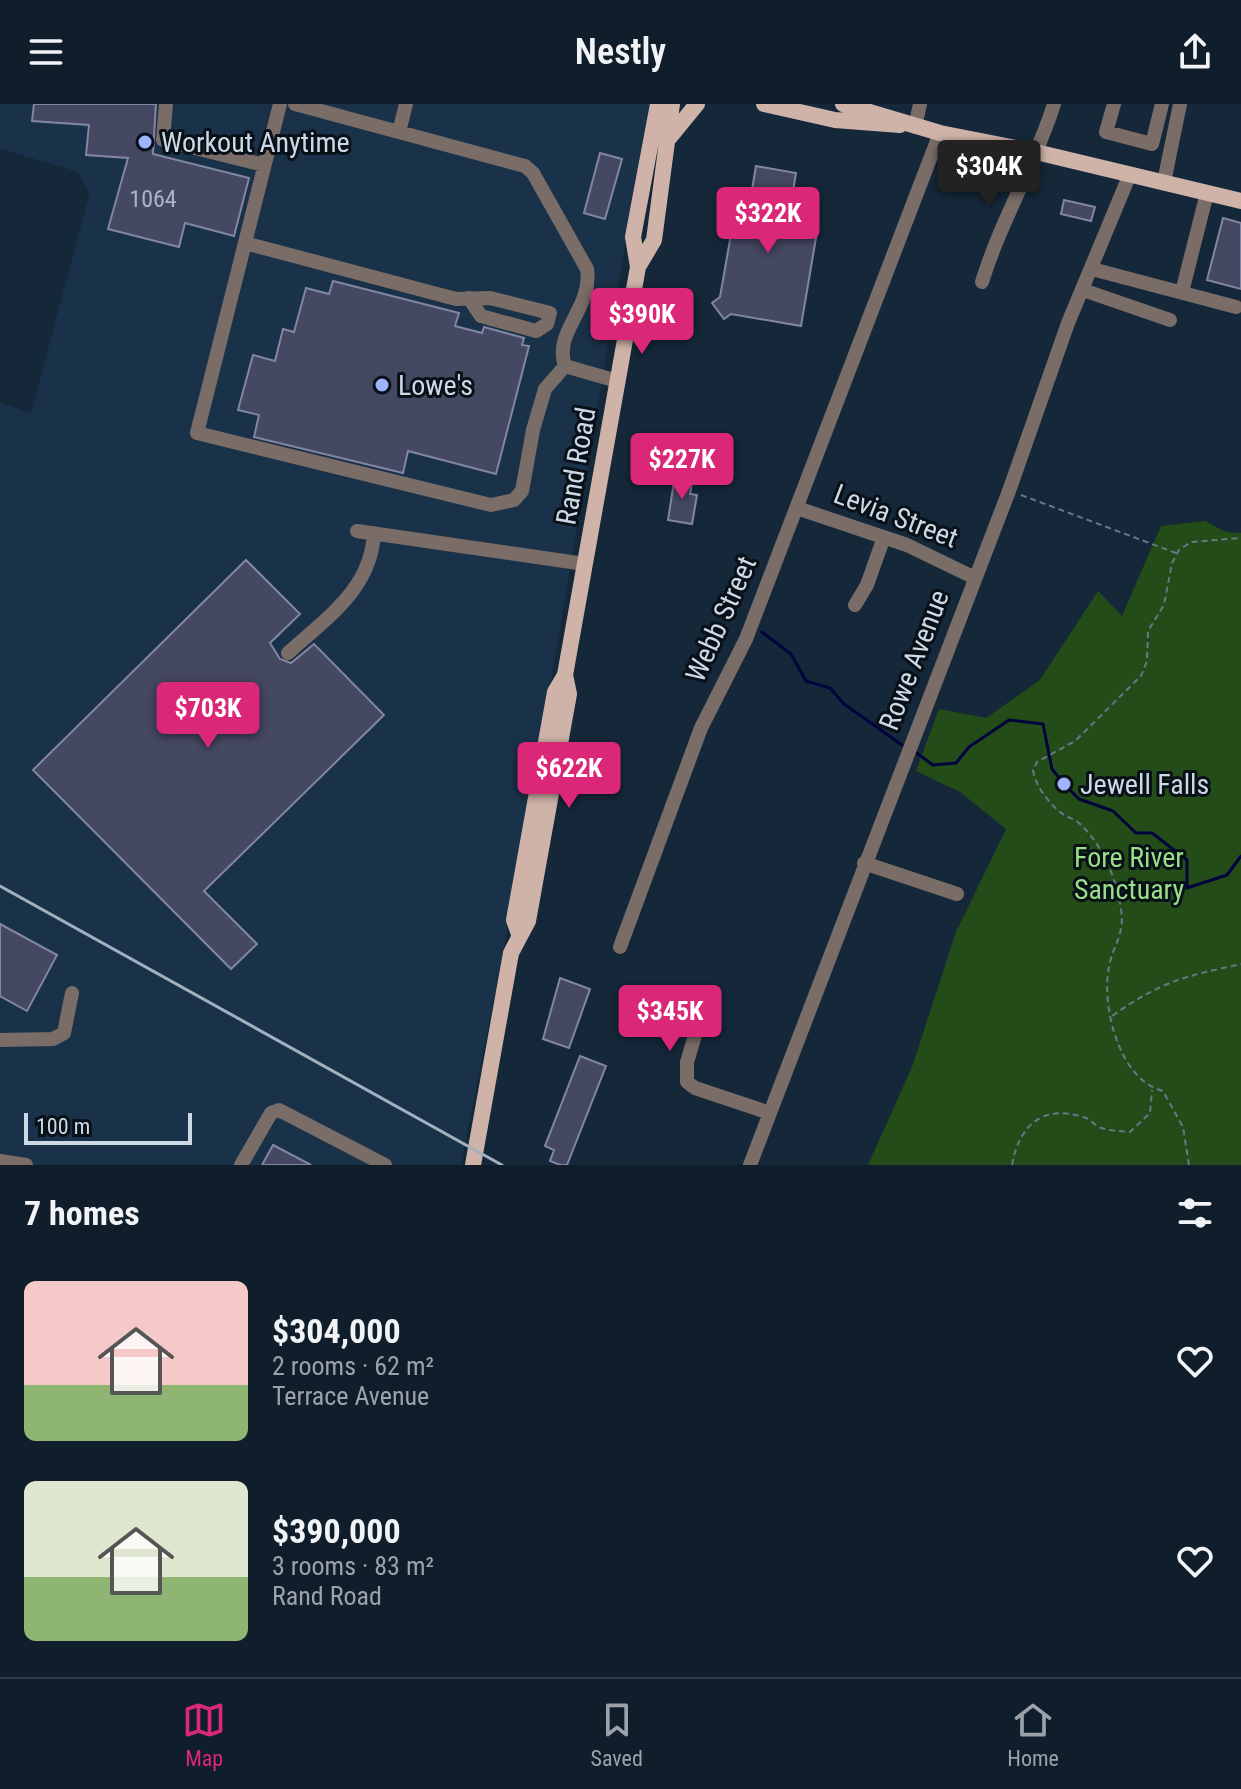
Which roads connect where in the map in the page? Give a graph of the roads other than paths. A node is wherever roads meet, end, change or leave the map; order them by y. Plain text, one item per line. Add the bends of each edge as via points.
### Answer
1 (166, 104) edge
2 (280, 104) edge
3 (295, 104) edge
4 (406, 104) edge
5 (658, 104) edge
6 (672, 104) edge
7 (697, 104) edge
8 (764, 104) edge
9 (843, 104) edge
10 (920, 104) edge
11 (1054, 104) edge
12 (1115, 104) edge
13 (1126, 104) edge
14 (1162, 104) edge
15 (1180, 104) edge
16 (912, 126) junction
17 (399, 132) junction
18 (940, 133) junction
19 (1154, 135) junction
20 (669, 139) junction
21 (1173, 142) junction
22 (1036, 152) junction
23 (264, 165) junction
24 (1130, 174) junction
25 (1164, 182) junction
26 (1207, 193) junction
27 (1241, 201) edge
28 (245, 243) junction
29 (638, 267) junction
30 (1092, 269) junction
31 (982, 282) dead end
32 (1083, 290) junction
33 (1182, 292) junction
34 (469, 298) junction
35 (1236, 307) dead end
36 (1170, 320) dead end
37 (565, 366) junction
38 (617, 381) junction
39 (797, 508) junction
40 (357, 531) dead end
41 (374, 533) junction
42 (884, 537) junction
43 (585, 564) junction
44 (973, 577) junction
45 (855, 605) dead end
46 (288, 653) dead end
47 (864, 863) junction
48 (957, 894) dead end
49 (620, 947) dead end
50 (72, 993) dead end
51 (696, 1032) dead end
52 (0, 1040) edge
53 (770, 1113) junction
54 (0, 1161) edge
55 (26, 1165) edge
56 (241, 1165) edge
57 (385, 1165) edge
58 (473, 1165) edge
59 (750, 1165) edge

1 - 23 street via 163,140
2 - 23 street
3 - 17 street
4 - 17 street
5 - 29 main road, Rand Road via 633,237
6 - 20 main road, Rand Road
7 - 20 main road
8 - 16 main road via 835,120
9 - 16 main road
10 - 16 street
11 - 22 street
12 - 13 street
12 - 19 street via 1106,132 1152,144
14 - 19 street
15 - 21 street
16 - 18 main road
17 - 37 street via 525,166 533,173 587,269 590,286 561,348
18 - 22 main road
18 - 39 street, Webb Street
19 - 21 street
20 - 29 main road, Rand Road via 654,240
21 - 25 street
22 - 24 main road
22 - 31 street
23 - 28 street
24 - 25 main road
24 - 30 street, Rowe Avenue
25 - 26 main road
26 - 27 main road
26 - 33 street
28 - 34 street via 456,299
28 - 37 street via 197,433 491,505 504,503 522,491 545,389
29 - 38 main road, Rand Road
30 - 32 street, Rowe Avenue
30 - 33 street
32 - 36 street
32 - 44 street, Rowe Avenue
33 - 35 street
34 - 34 street via 490,298 550,313 547,324 536,331 481,316
37 - 38 street
38 - 43 main road, Rand Road
39 - 42 street, Levia Street
39 - 49 street, Webb Street via 746,639 701,728
40 - 41 street
41 - 43 street
41 - 46 street via 369,567 355,592
42 - 44 street, Levia Street
42 - 45 street
43 - 58 main road, Rand Road via 565,675 552,707 514,920 519,934 511,953
44 - 47 street, Rowe Avenue
47 - 48 street
47 - 53 street, Rowe Avenue
50 - 52 street via 64,1033 53,1039
51 - 53 street via 687,1082
53 - 59 street, Rowe Avenue
54 - 55 street
56 - 57 street via 271,1113 279,1110

